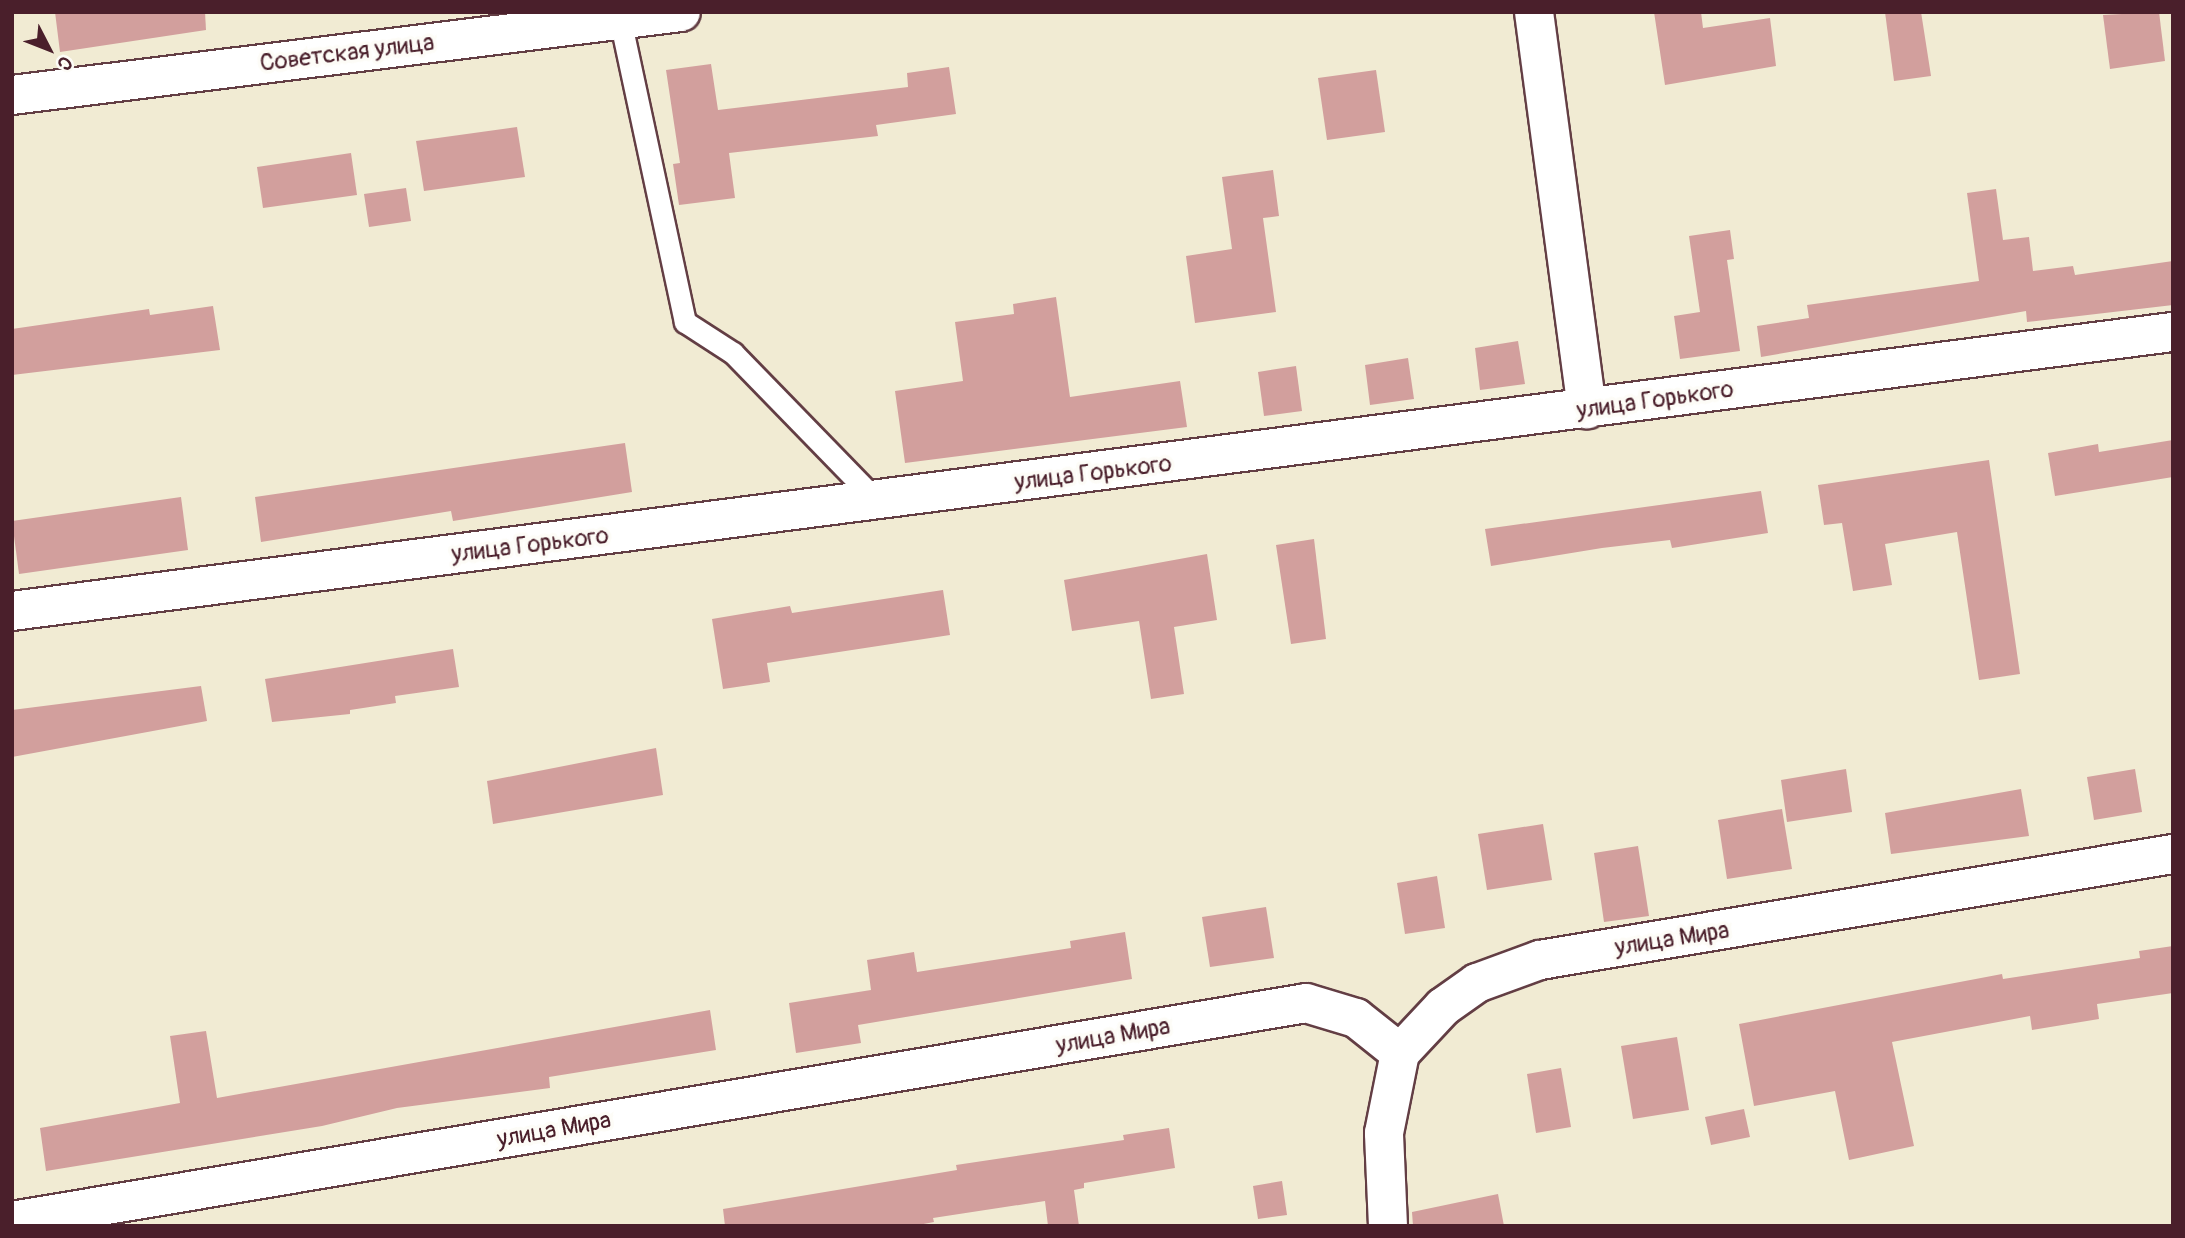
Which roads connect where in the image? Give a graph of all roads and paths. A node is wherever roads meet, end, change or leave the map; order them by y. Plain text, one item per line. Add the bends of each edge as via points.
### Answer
1 (681, 12) edge
2 (1534, 12) edge
3 (620, 19) junction
4 (12, 95) edge
5 (2173, 332) edge
6 (1587, 410) junction
7 (877, 500) junction
8 (12, 611) edge
9 (2173, 854) edge
10 (1404, 1046) junction
11 (12, 1221) edge
12 (1388, 1226) edge

1 - 3 street, Советская улица
2 - 6 street
3 - 4 street, Советская улица
3 - 7 lane via 685,322 733,353
5 - 6 street, улица Горького
6 - 7 street, улица Горького
7 - 8 street, улица Горького
9 - 10 street, улица Мира via 1540,960 1477,983 1443,1007
10 - 11 street, улица Мира via 1356,1018 1306,1003
10 - 12 street via 1384,1133

